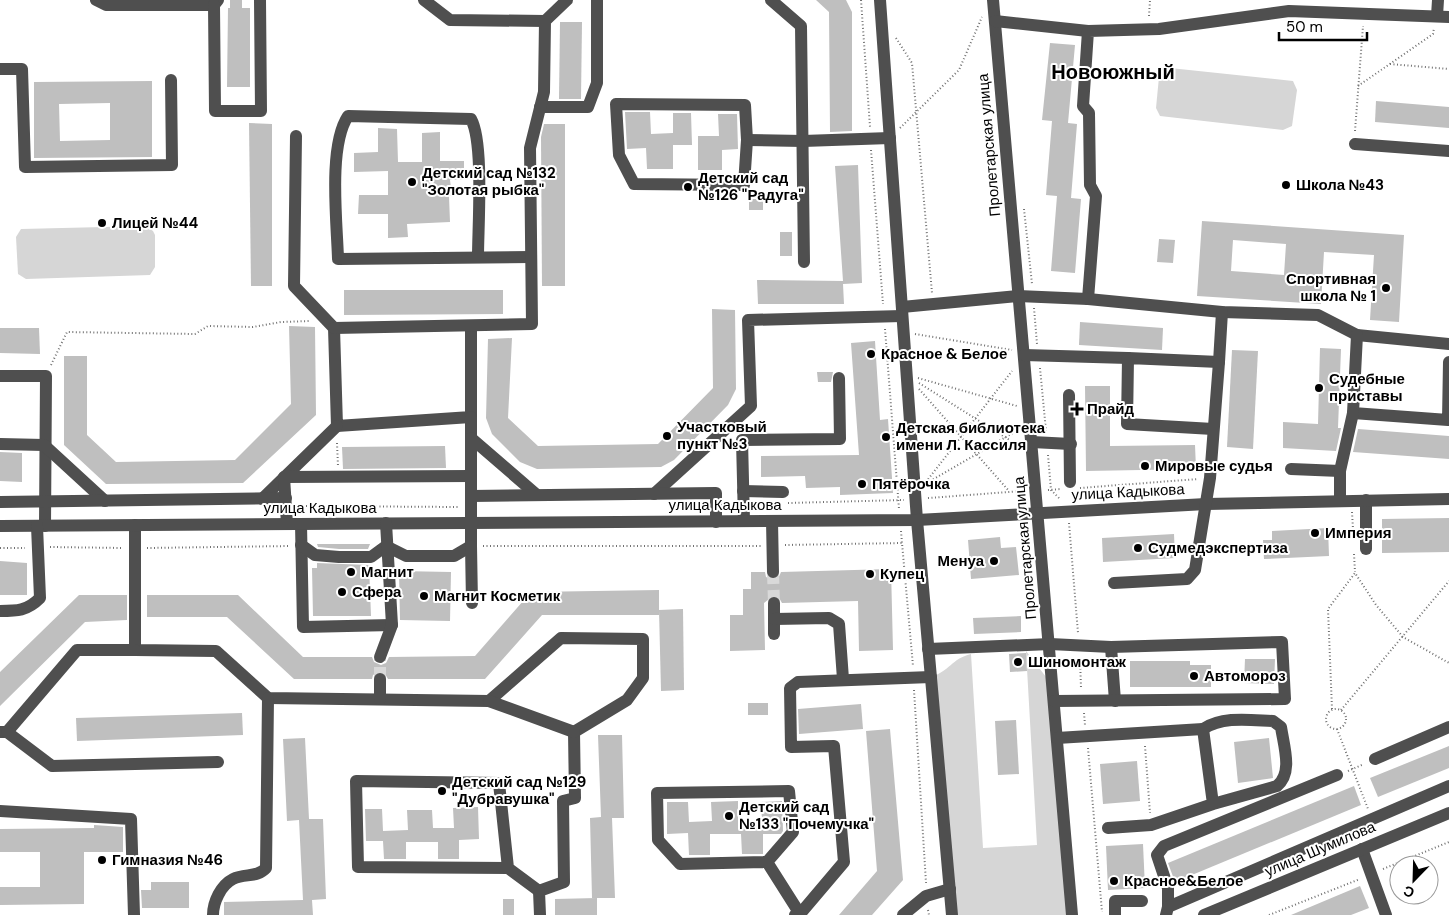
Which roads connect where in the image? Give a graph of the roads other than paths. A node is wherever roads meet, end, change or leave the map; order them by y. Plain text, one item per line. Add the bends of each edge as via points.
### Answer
1 (96, 0) edge
2 (260, 0) edge
3 (424, 0) edge
4 (567, 0) edge
5 (597, 0) edge
6 (771, 0) edge
7 (880, 0) edge
8 (994, 0) edge
9 (1438, 0) edge
10 (216, 2) edge
11 (1289, 6) edge
12 (1443, 16) edge
13 (544, 21) junction
14 (995, 21) junction
15 (1088, 31) junction
16 (0, 69) edge
17 (171, 80) dead end
18 (540, 107) junction
19 (296, 136) dead end
20 (890, 138) junction
21 (747, 140) junction
22 (803, 141) junction
23 (1355, 144) road end
24 (1449, 151) edge
25 (478, 257) junction
26 (531, 257) junction
27 (804, 262) dead end
28 (1018, 296) junction
29 (1088, 299) junction
30 (902, 312) junction
31 (1222, 312) junction
32 (330, 324) junction
33 (471, 326) junction
34 (1357, 335) junction
35 (1449, 344) edge
36 (1024, 354) junction
37 (1128, 358) junction
38 (1219, 362) junction
39 (1449, 362) edge
40 (0, 376) edge
41 (839, 378) dead end
42 (1069, 395) dead end
43 (1353, 413) junction
44 (471, 417) junction
45 (337, 426) junction
46 (1213, 429) junction
47 (471, 438) junction
48 (0, 444) edge
49 (1071, 444) junction
50 (44, 445) junction
51 (1033, 449) junction
52 (1291, 469) dead end
53 (1340, 471) junction
54 (471, 476) junction
55 (284, 477) junction
56 (1070, 482) dead end
57 (744, 492) junction
58 (783, 492) dead end
59 (654, 494) junction
60 (538, 495) junction
61 (471, 496) junction
62 (286, 498) junction
63 (262, 499) junction
64 (1449, 499) edge
65 (1340, 500) junction
66 (1366, 500) junction
67 (105, 501) junction
68 (0, 502) edge
69 (44, 502) junction
70 (1206, 504) junction
71 (1039, 514) junction
72 (917, 520) junction
73 (772, 521) junction
74 (716, 522) junction
75 (744, 522) junction
76 (471, 523) junction
77 (287, 524) junction
78 (300, 524) junction
79 (386, 524) junction
80 (135, 525) junction
81 (0, 526) edge
82 (41, 526) junction
83 (301, 546) junction
84 (386, 546) junction
85 (470, 546) junction
86 (1366, 549) dead end
87 (773, 572) tunnel mouth
88 (1114, 583) dead end
89 (774, 603) tunnel mouth
90 (472, 604) dead end
91 (0, 611) edge
92 (774, 619) junction
93 (392, 625) junction
94 (774, 634) dead end
95 (1050, 644) junction
96 (1111, 647) junction
97 (928, 649) junction
98 (135, 650) junction
99 (380, 657) tunnel mouth
100 (931, 677) junction
101 (380, 679) tunnel mouth
102 (844, 680) junction
103 (268, 698) junction
104 (380, 699) junction
105 (489, 701) junction
106 (1054, 701) junction
107 (1114, 701) junction
108 (1449, 727) edge
109 (1203, 729) junction
110 (4, 732) edge
111 (574, 732) junction
112 (1057, 738) junction
113 (1375, 759) road end
114 (218, 762) dead end
115 (1337, 775) road end
116 (1449, 786) edge
117 (1212, 804) junction
118 (0, 811) edge
119 (1449, 813) edge
120 (1108, 828) dead end
121 (1362, 849) junction
122 (767, 862) junction
123 (508, 868) junction
124 (950, 889) junction
125 (539, 892) junction
126 (1142, 901) dead end
127 (1167, 911) edge
128 (797, 914) edge
129 (122, 915) edge
130 (133, 915) edge
131 (213, 915) edge
132 (540, 915) edge
133 (903, 915) edge
134 (952, 915) edge
135 (1072, 915) edge
136 (1115, 915) edge
137 (1204, 915) edge
138 (1386, 915) edge

1 - 10 street via 106,6
2 - 10 street via 261,111 215,111
3 - 13 street via 450,20
4 - 13 street
5 - 18 street via 597,83 588,107
6 - 22 street via 800,26
7 - 20 street
8 - 14 street, Пролетарская улица
9 - 12 street
11 - 12 street via 1363,14
11 - 15 street via 1148,29
13 - 18 street via 544,92
14 - 15 street
14 - 28 street, Пролетарская улица
15 - 29 street via 1083,106 1089,114 1090,185 1096,196
16 - 17 street via 22,69 25,167 172,165
18 - 26 street via 530,148
19 - 32 street via 294,286
20 - 22 street
20 - 30 street
21 - 21 street via 745,105 616,104 619,155 634,184 744,185
21 - 22 street
22 - 27 street
23 - 24 street
25 - 25 street via 478,147 476,128 471,119 348,116 341,127 336,149 338,259
25 - 26 street
26 - 33 street via 532,324
28 - 29 street
28 - 30 street via 933,304
28 - 36 street, Пролетарская улица
29 - 31 street
30 - 59 street via 884,317 748,320 751,406
30 - 72 street
31 - 34 street via 1318,314
31 - 38 street
32 - 33 street
32 - 45 street
33 - 44 street
34 - 35 street
34 - 43 street
36 - 37 street
36 - 51 street, Пролетарская улица
37 - 38 street
37 - 46 street via 1127,424
38 - 46 street
39 - 43 street via 1448,420
40 - 50 street via 46,376
41 - 57 street via 840,439 742,440
42 - 49 street
43 - 53 street
44 - 45 street
44 - 47 street
45 - 55 street
46 - 70 street
47 - 54 street
47 - 60 street
48 - 50 street
49 - 51 street via 1047,443
49 - 56 street
50 - 67 street
50 - 69 street
51 - 71 street, Пролетарская улица
52 - 53 street
53 - 65 street
54 - 55 street
54 - 61 street
55 - 62 street
55 - 63 street
57 - 58 street
57 - 75 street
59 - 60 street
59 - 74 street via 716,493
60 - 61 street
61 - 76 street
62 - 63 street
62 - 77 street
63 - 67 street
64 - 66 street, улица Кадыкова
65 - 66 street, улица Кадыкова
65 - 70 street, улица Кадыкова
66 - 86 street
67 - 69 street
68 - 69 street
69 - 82 street
70 - 71 street, улица Кадыкова
70 - 88 street via 1195,570 1187,579
71 - 72 street, улица Кадыкова
71 - 95 street, Пролетарская улица
72 - 73 street, улица Кадыкова
72 - 97 street
73 - 75 street, улица Кадыкова
73 - 87 street
74 - 75 street, улица Кадыкова
74 - 76 street, улица Кадыкова
76 - 79 street, улица Кадыкова
76 - 85 street
77 - 78 street, улица Кадыкова
77 - 80 street, улица Кадыкова
78 - 79 street, улица Кадыкова
78 - 83 street
79 - 84 street
80 - 82 street, улица Кадыкова
80 - 98 street
81 - 82 street, улица Кадыкова
82 - 91 street via 37,547 40,598 21,611
83 - 84 street via 315,555 339,557 371,557
83 - 93 street via 303,627
84 - 85 street via 406,556 454,556
84 - 93 street
85 - 90 street
89 - 92 street
92 - 94 street
92 - 102 street via 829,618 838,624
93 - 99 street
95 - 96 street
95 - 97 street
95 - 106 street, Пролетарская улица
96 - 107 street
96 - 107 street via 1282,642 1285,698
97 - 100 street
98 - 103 street via 216,650
98 - 110 street via 77,650
100 - 102 street
100 - 124 street
101 - 104 street
102 - 128 street via 798,682 790,688 791,747 834,746 844,862
103 - 104 street
103 - 131 street via 266,868 260,874 234,879 221,889
104 - 105 street
105 - 111 street
105 - 111 street via 561,638 643,639 643,678 627,700
106 - 107 street
106 - 112 street, Пролетарская улица
108 - 113 street
109 - 112 street
109 - 117 street
109 - 117 street via 1222,720 1273,721 1281,728 1287,772 1285,780 1277,786
110 - 114 street via 52,766
111 - 125 street via 575,798 563,801 564,882
112 - 135 street, Пролетарская улица
115 - 127 street via 1164,846 1157,855 1168,888
116 - 127 street
117 - 120 street via 1151,826
118 - 130 street via 131,818
119 - 121 street, улица Шумилова
121 - 137 street, улица Шумилова
121 - 138 street
122 - 122 street via 793,832 789,791 657,792 658,840 680,864
122 - 128 street
123 - 123 street via 358,867 356,781 499,783
123 - 125 street
124 - 133 street via 926,896
124 - 134 street
125 - 132 street
126 - 136 street via 1115,901
129 - 130 street

